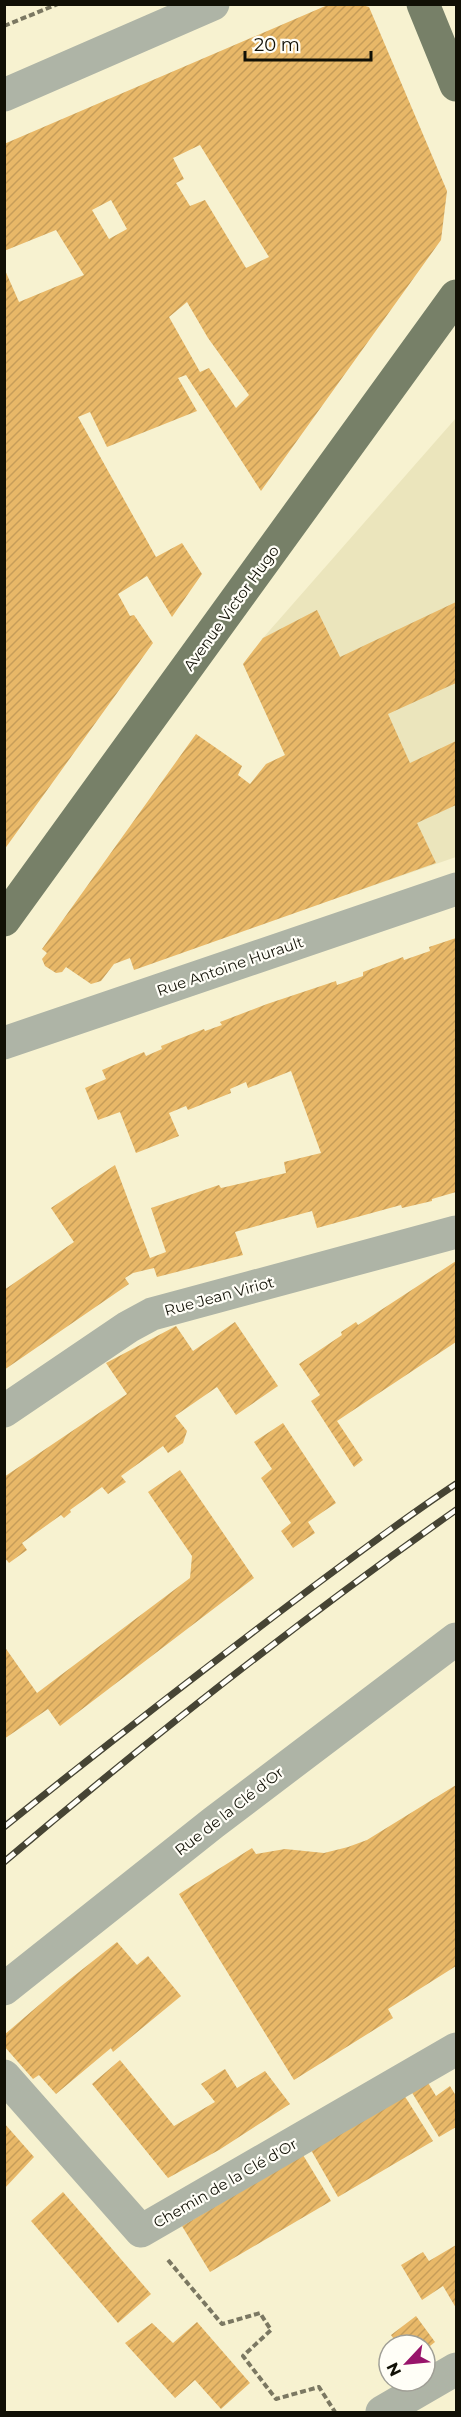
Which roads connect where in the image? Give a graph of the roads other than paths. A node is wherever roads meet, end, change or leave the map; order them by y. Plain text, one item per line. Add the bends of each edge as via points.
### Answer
1 (213, 4) edge
2 (423, 4) edge
3 (456, 86) edge
4 (4, 95) edge
5 (456, 296) edge
6 (456, 889) edge
7 (4, 920) edge
8 (4, 1043) edge
9 (456, 1232) edge
10 (4, 1411) edge
11 (456, 1639) edge
12 (4, 1989) edge
13 (456, 2049) edge
14 (4, 2076) edge
15 (456, 2369) edge
16 (395, 2409) edge

1 - 4 street
2 - 3 main road
5 - 7 main road, Avenue Victor Hugo
6 - 8 street, Rue Antoine Hurault
9 - 10 street, Rue Jean Viriot via 152,1314
11 - 12 street, Rue de la Clé d'Or via 213,1823
13 - 14 street, Chemin de la Clé d'Or via 141,2231
15 - 16 street

